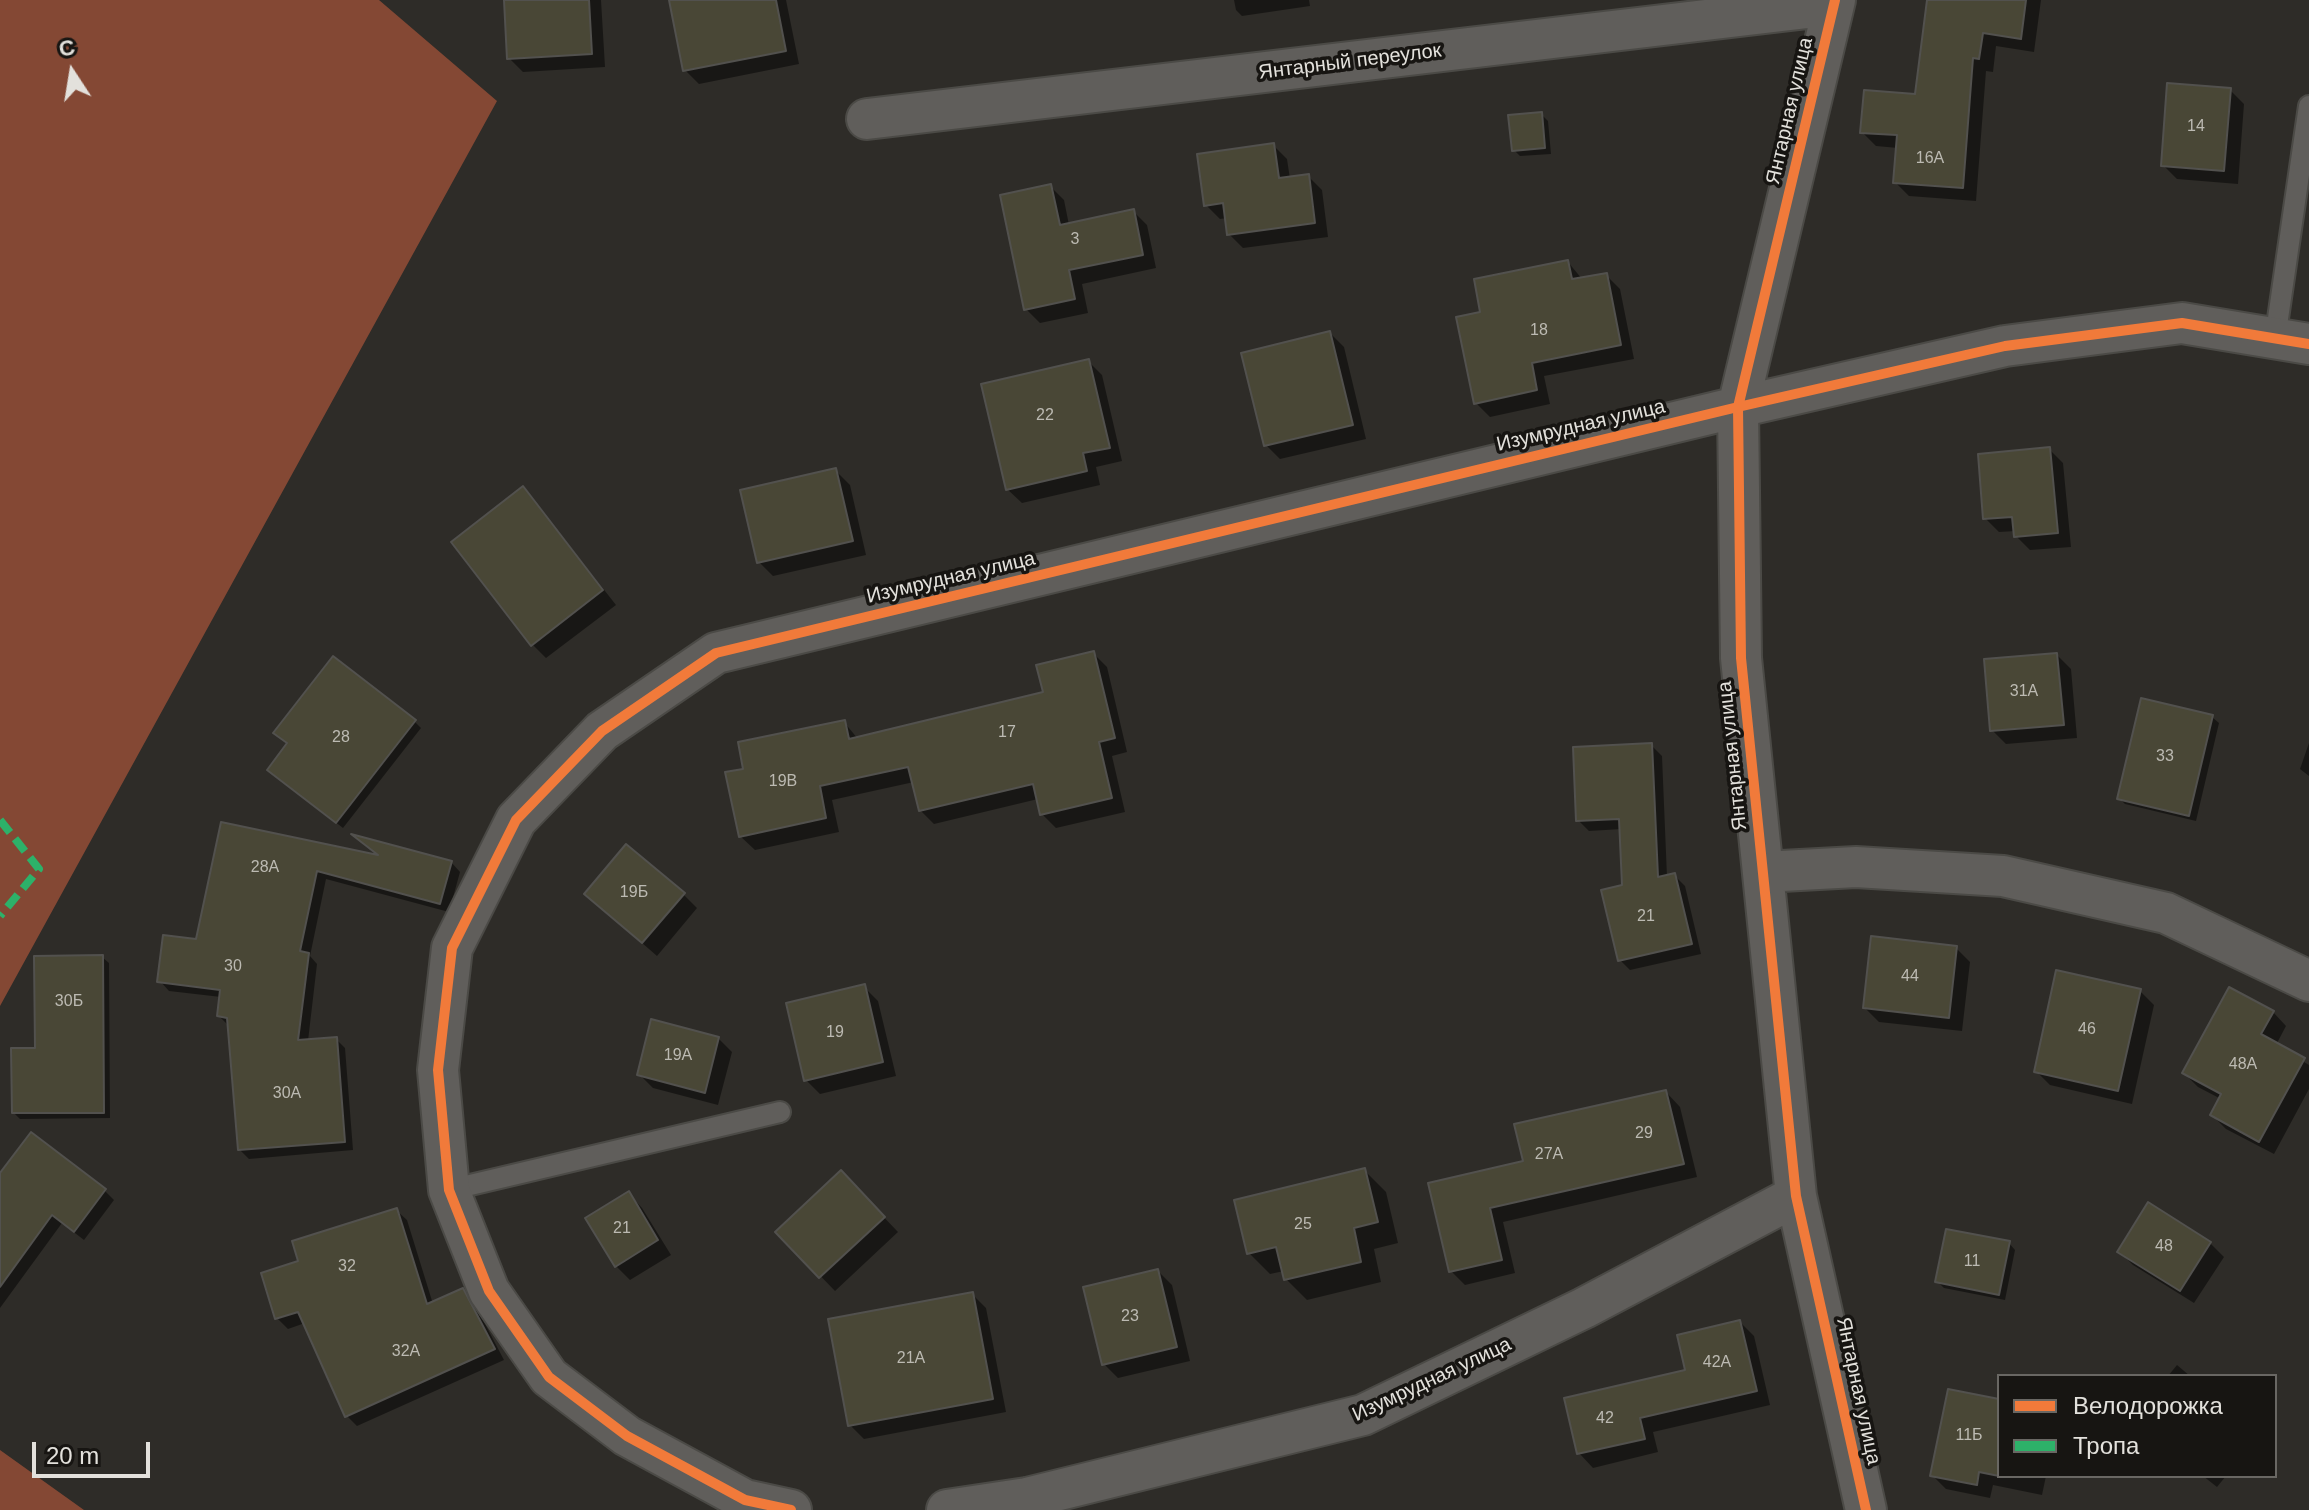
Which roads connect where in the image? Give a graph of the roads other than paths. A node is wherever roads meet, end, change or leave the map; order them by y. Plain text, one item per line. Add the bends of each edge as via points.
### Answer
1 (1834, 2) edge
2 (2309, 106) edge
3 (867, 119) dead end
4 (2292, 342) edge
5 (1738, 407) junction
6 (1763, 872) junction
7 (2309, 981) edge
8 (780, 1112) dead end
9 (449, 1190) junction
10 (1796, 1196) junction
11 (791, 1510) edge
12 (947, 1510) edge
13 (1866, 1510) edge

1 - 3 street, Янтарный переулок
1 - 5 street, Янтарная улица
2 - 4 lane
4 - 5 street, Изумрудная улица via 2182,323 2005,346
5 - 6 street, Янтарная улица via 1741,658
5 - 9 street, Изумрудная улица via 716,653 602,731 516,820 452,948 438,1070
6 - 7 street via 1856,867 2003,876 2166,913
6 - 10 street, Янтарная улица
8 - 9 lane
9 - 11 street, Изумрудная улица via 489,1291 549,1377 627,1436 745,1500
10 - 12 street, Изумрудная улица via 1584,1308 1363,1415 1027,1498
10 - 13 street, Янтарная улица

